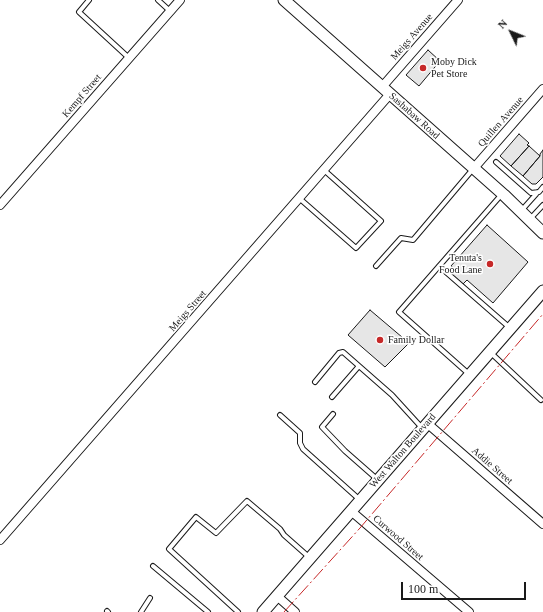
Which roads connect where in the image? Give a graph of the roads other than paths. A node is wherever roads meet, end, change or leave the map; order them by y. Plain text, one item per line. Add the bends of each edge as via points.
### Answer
1 (89, 0) edge
2 (158, 0) edge
3 (180, 0) edge
4 (458, 0) edge
5 (289, 2) edge
6 (170, 11) junction
7 (129, 58) junction
8 (382, 87) junction
9 (543, 89) edge
10 (390, 94) junction
11 (496, 162) dead end
12 (474, 168) junction
13 (324, 170) junction
14 (543, 187) edge
15 (539, 192) junction
16 (502, 194) junction
17 (300, 198) junction
18 (0, 205) edge
19 (543, 205) edge
20 (521, 211) junction
21 (530, 219) junction
22 (543, 233) edge
23 (376, 266) dead end
24 (440, 266) junction
25 (543, 291) edge
26 (511, 328) junction
27 (490, 352) junction
28 (359, 366) junction
29 (470, 375) junction
30 (316, 382) dead end
31 (332, 397) dead end
32 (541, 400) dead end
33 (333, 414) dead end
34 (280, 415) dead end
35 (425, 426) junction
36 (378, 480) junction
37 (360, 500) junction
38 (351, 511) junction
39 (543, 524) edge
40 (0, 540) edge
41 (310, 558) junction
42 (153, 566) dead end
43 (277, 596) junction
44 (150, 598) dead end
45 (142, 612) edge
46 (208, 612) edge
47 (238, 612) edge
48 (263, 612) edge
49 (295, 612) edge
50 (469, 612) edge

1 - 7 lane via 79,12
2 - 6 lane
3 - 6 street, Kempf Street
4 - 8 street, Meigs Avenue
5 - 8 main road, Sashabaw Road
6 - 7 street, Kempf Street
7 - 18 street, Kempf Street
8 - 10 main road, Sashabaw Road
9 - 12 street, Quillen Avenue
10 - 12 main road, Sashabaw Road
10 - 13 street, Meigs Street
11 - 15 lane via 531,193
12 - 16 main road, Sashabaw Road
12 - 23 lane via 413,240 401,238
13 - 17 street, Meigs Street
13 - 17 lane via 381,220 356,248
14 - 15 lane
15 - 20 lane
16 - 20 main road, Sashabaw Road
16 - 24 lane
17 - 40 street, Meigs Street
19 - 21 lane
20 - 21 main road, Sashabaw Road
21 - 22 main road, Sashabaw Road
24 - 26 lane
24 - 29 lane via 399,312
25 - 26 main road, West Walton Boulevard
26 - 27 main road, West Walton Boulevard
27 - 29 main road, West Walton Boulevard
27 - 32 lane
28 - 30 lane via 343,352 339,353
28 - 31 lane
28 - 35 lane
29 - 35 main road, West Walton Boulevard
33 - 36 lane via 322,427
34 - 37 lane via 300,433 303,450
35 - 36 main road, West Walton Boulevard
35 - 39 street, Addie Street
36 - 37 main road, West Walton Boulevard
37 - 38 main road, West Walton Boulevard
38 - 41 main road, West Walton Boulevard
38 - 50 street, Curwood Street
41 - 43 main road, West Walton Boulevard
41 - 47 lane via 247,501 216,534 196,517 169,549
42 - 46 lane
43 - 48 main road, West Walton Boulevard
43 - 49 street
44 - 45 lane

